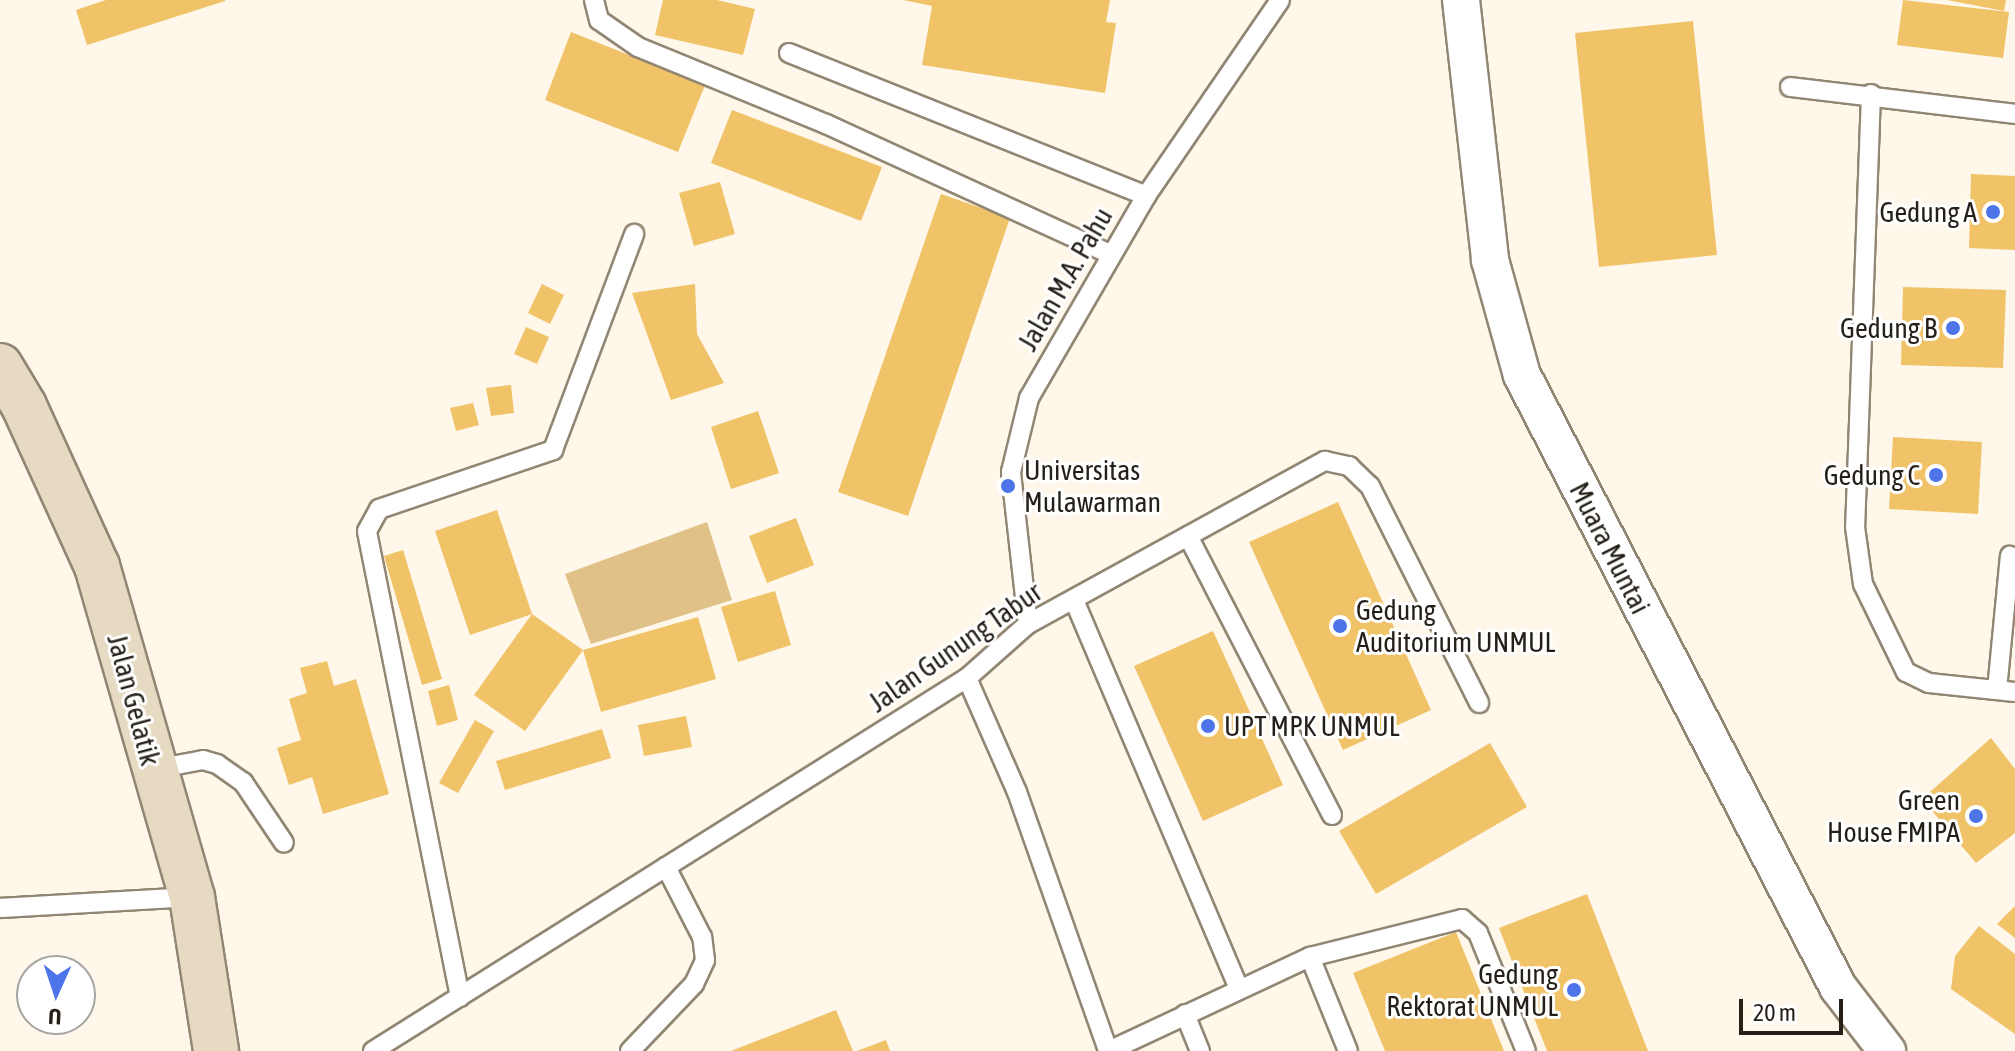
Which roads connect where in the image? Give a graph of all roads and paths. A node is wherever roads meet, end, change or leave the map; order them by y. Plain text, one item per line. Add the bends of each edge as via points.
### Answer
1 (594, 0) edge
2 (1280, 0) edge
3 (1461, 0) edge
4 (789, 53) dead end
5 (1790, 87) dead end
6 (1871, 94) junction
7 (2015, 114) edge
8 (1146, 196) junction
9 (634, 234) dead end
10 (1110, 254) junction
11 (0, 366) edge
12 (1188, 536) junction
13 (2010, 556) dead end
14 (1074, 600) junction
15 (1028, 624) junction
16 (967, 678) junction
17 (2006, 691) edge
18 (1479, 703) dead end
19 (153, 770) junction
20 (1332, 815) dead end
21 (284, 843) dead end
22 (666, 867) junction
23 (192, 897) junction
24 (0, 908) edge
25 (1310, 957) junction
26 (1239, 988) junction
27 (460, 997) junction
28 (1185, 1014) junction
29 (216, 1051) edge
30 (373, 1051) edge
31 (630, 1051) edge
32 (1108, 1051) edge
33 (1200, 1051) edge
34 (1348, 1051) edge
35 (1526, 1051) edge
36 (1887, 1051) edge

1 - 10 lane via 599,20 638,47 826,124
2 - 8 lane, Jalan M.A. Pahu
3 - 36 street, Muara Muntai via 1490,260 1522,375 1838,987
4 - 8 lane
5 - 6 lane
6 - 7 lane
6 - 17 lane via 1855,527 1863,584 1906,672 1929,683
8 - 10 lane, Jalan M.A. Pahu
9 - 27 lane via 553,450 379,509 367,531
10 - 15 lane, Jalan M.A. Pahu via 1029,398 1016,437 1011,472
11 - 19 street, Jalan Gelatik via 24,406 97,566
12 - 14 lane, Jalan Gunung Tabur
12 - 18 lane, Jalan Gunung Tabur via 1325,461 1349,466 1370,486
12 - 20 lane
13 - 17 lane
14 - 15 lane, Jalan Gunung Tabur
14 - 26 lane
15 - 16 lane, Jalan Gunung Tabur
16 - 22 lane, Jalan Gunung Tabur
16 - 32 lane via 1017,792
19 - 21 lane via 203,760 217,764 243,782
19 - 23 street, Jalan Gelatik
22 - 27 lane, Jalan Gunung Tabur
22 - 31 lane via 702,937 705,960 694,984 653,1033
23 - 24 lane
23 - 29 street, Jalan Gelatik
25 - 26 lane
25 - 34 lane
25 - 35 lane via 1450,920 1471,923
26 - 28 lane
27 - 30 lane, Jalan Gunung Tabur
28 - 32 lane
28 - 33 lane

